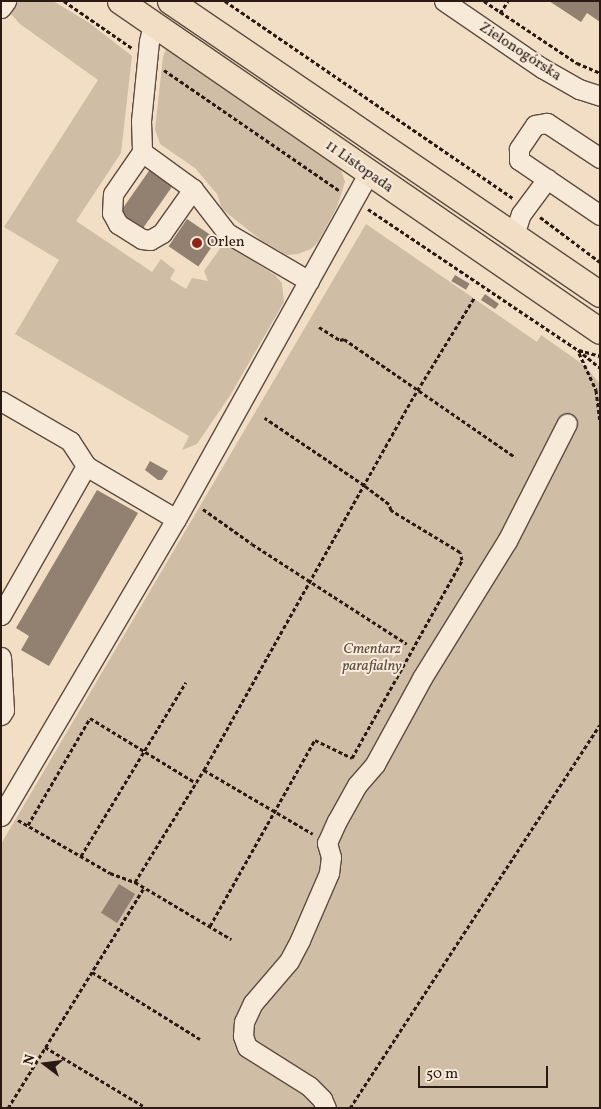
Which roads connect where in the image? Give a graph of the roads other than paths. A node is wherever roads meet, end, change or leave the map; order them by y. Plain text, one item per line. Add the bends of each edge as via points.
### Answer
1 (6, 1) edge
2 (120, 1) edge
3 (169, 1) edge
4 (444, 1) edge
5 (1, 8) edge
6 (153, 24) junction
7 (600, 96) edge
8 (386, 148) junction
9 (597, 150) edge
10 (142, 152) junction
11 (368, 174) junction
12 (547, 179) junction
13 (193, 188) junction
14 (600, 215) edge
15 (515, 220) junction
16 (496, 260) junction
17 (309, 282) junction
18 (600, 294) edge
19 (600, 331) edge
20 (1, 401) edge
21 (567, 423) dead end
22 (86, 466) junction
23 (176, 519) junction
24 (1, 615) edge
25 (1, 657) edge
26 (1, 716) edge
27 (3, 814) edge
28 (326, 1108) edge

1 - 5 street
2 - 6 main road, 11 Listopada
3 - 6 main road
3 - 8 main road, 11 Listopada
4 - 7 street, Zielonogórska via 542,68
6 - 10 street via 141,122
6 - 11 main road, 11 Listopada
8 - 11 main road
8 - 15 main road, 11 Listopada
9 - 12 street via 547,123 535,125 519,149 519,160
10 - 13 street
10 - 13 street via 113,194 112,213 118,224 142,239 150,240 162,232
11 - 16 main road, 11 Listopada
11 - 17 street
12 - 14 street
12 - 15 street
13 - 17 street via 228,233
15 - 16 main road
15 - 18 main road, 11 Listopada
16 - 19 main road, 11 Listopada
17 - 23 street
20 - 22 street via 70,441
21 - 28 street via 507,541 422,678 374,764 357,785 327,842 331,857 329,873 300,940 288,961 253,1003 244,1022 243,1036 248,1047 309,1086
22 - 23 street
22 - 24 street
23 - 27 street
25 - 26 street via 4,710

